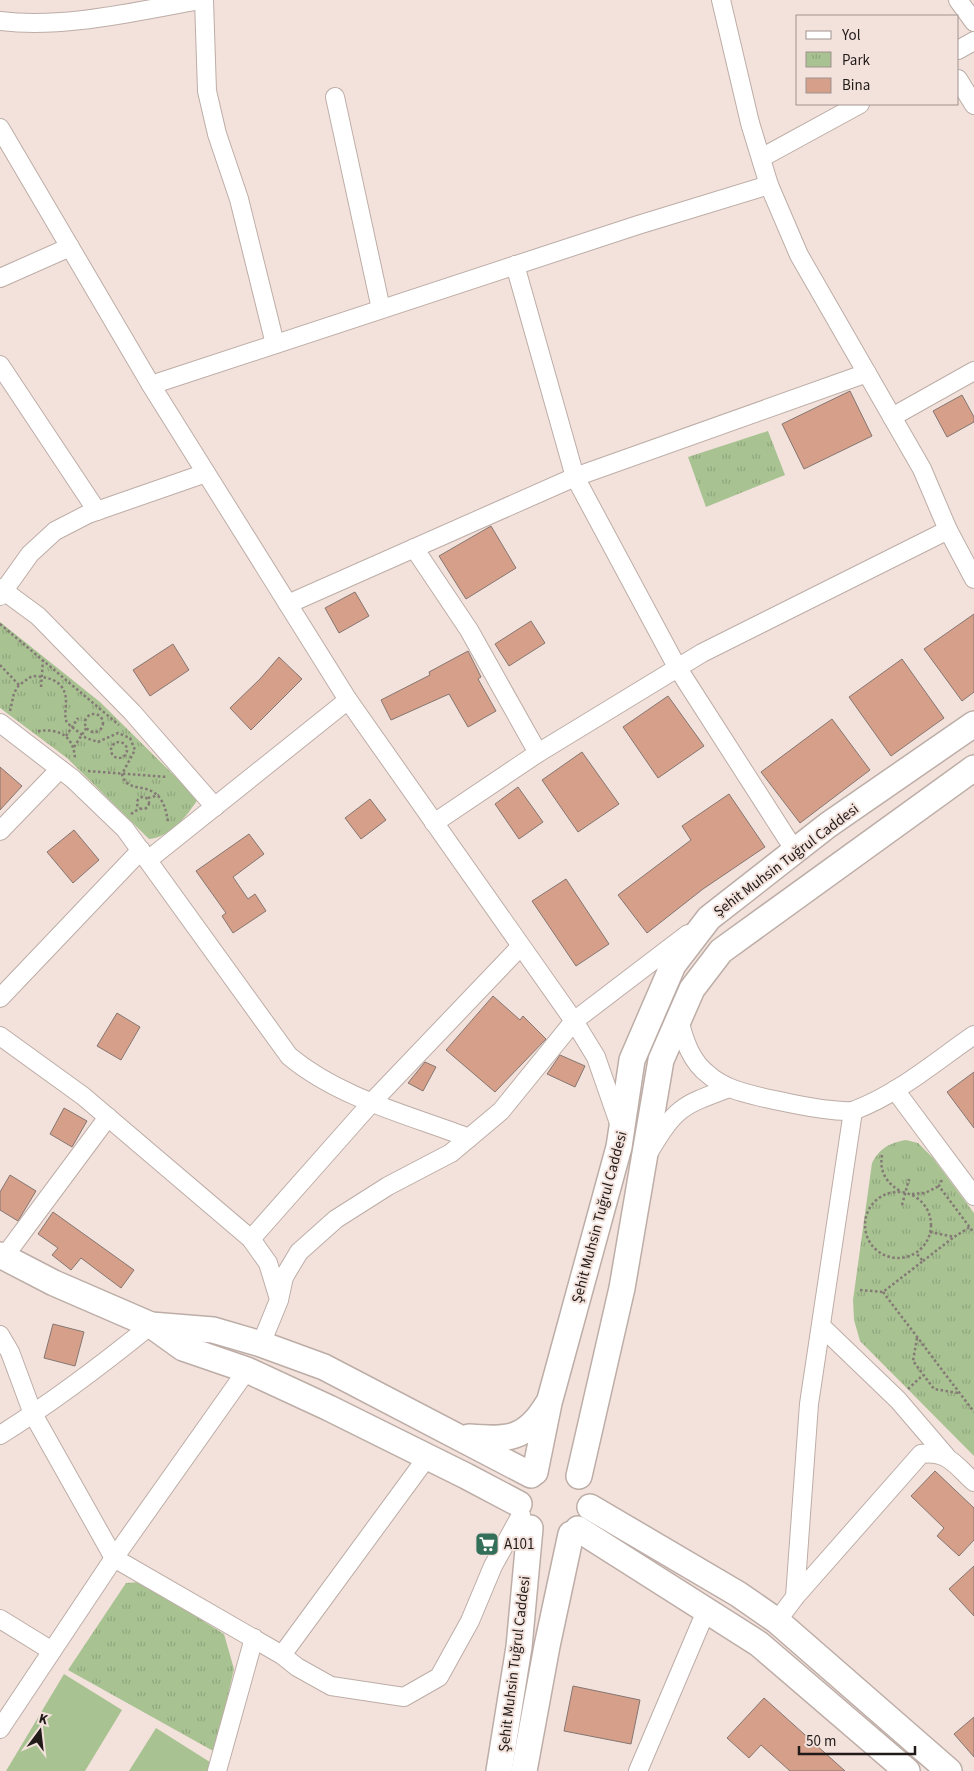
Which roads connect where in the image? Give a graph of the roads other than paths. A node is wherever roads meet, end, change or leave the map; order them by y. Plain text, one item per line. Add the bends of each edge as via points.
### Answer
1 (203, 0) edge
2 (721, 0) edge
3 (958, 0) edge
4 (0, 21) edge
5 (974, 22) edge
6 (974, 41) edge
7 (959, 49) edge
8 (959, 81) edge
9 (336, 97) dead end
10 (858, 105) edge
11 (974, 105) edge
12 (0, 128) edge
13 (761, 158) junction
14 (768, 184) junction
15 (70, 248) junction
16 (516, 265) junction
17 (0, 278) edge
18 (381, 309) junction
19 (275, 344) junction
20 (0, 365) edge
21 (974, 371) edge
22 (867, 373) junction
23 (151, 385) junction
24 (892, 417) junction
25 (206, 472) junction
26 (575, 476) junction
27 (97, 511) junction
28 (948, 530) junction
29 (414, 548) junction
30 (969, 557) edge
31 (974, 579) edge
32 (1, 591) edge
33 (288, 604) junction
34 (677, 668) junction
35 (348, 700) junction
36 (5, 717) edge
37 (974, 724) edge
38 (538, 753) junction
39 (974, 768) edge
40 (60, 769) junction
41 (215, 807) junction
42 (434, 824) junction
43 (0, 831) edge
44 (795, 851) junction
45 (145, 855) junction
46 (709, 918) junction
47 (520, 947) junction
48 (0, 998) edge
49 (679, 1019) junction
50 (574, 1021) junction
51 (974, 1035) edge
52 (0, 1036) edge
53 (729, 1088) junction
54 (895, 1090) junction
55 (373, 1101) junction
56 (853, 1111) junction
57 (108, 1117) junction
58 (622, 1132) junction
59 (469, 1138) junction
60 (644, 1161) junction
61 (974, 1196) edge
62 (251, 1239) junction
63 (2, 1256) edge
64 (279, 1300) junction
65 (151, 1325) junction
66 (820, 1326) junction
67 (0, 1335) edge
68 (261, 1344) junction
69 (247, 1370) junction
70 (549, 1403) junction
71 (34, 1414) junction
72 (0, 1435) edge
73 (461, 1436) junction
74 (428, 1456) junction
75 (946, 1456) junction
76 (533, 1473) junction
77 (579, 1476) junction
78 (974, 1482) edge
79 (590, 1507) junction
80 (523, 1516) junction
81 (575, 1532) junction
82 (114, 1558) junction
83 (795, 1597) junction
84 (706, 1611) junction
85 (0, 1619) edge
86 (777, 1621) junction
87 (254, 1638) junction
88 (52, 1651) junction
89 (282, 1655) junction
90 (0, 1729) edge
91 (217, 1771) edge
92 (499, 1771) edge
93 (524, 1771) edge
94 (638, 1771) edge
95 (907, 1771) edge
96 (949, 1771) edge

1 - 4 street via 100,17 24,24
1 - 19 street via 207,91 217,134 239,199
2 - 13 street
3 - 5 street
6 - 7 street
8 - 11 street
9 - 18 street
10 - 13 street
12 - 15 street
13 - 14 street
14 - 16 street
14 - 22 street via 799,254
15 - 17 street
15 - 23 street
16 - 18 street
16 - 26 street
18 - 19 street
19 - 23 street
20 - 27 street
21 - 24 street
22 - 24 street
22 - 26 street
23 - 25 street
24 - 28 street via 922,469
25 - 27 street
25 - 33 street
26 - 29 street
26 - 34 street
27 - 32 street via 55,531 30,554
28 - 30 street
28 - 34 street
29 - 33 street
29 - 38 street via 469,630
30 - 31 street
32 - 41 street via 38,616 132,712
33 - 35 street
34 - 38 street
34 - 44 street
35 - 41 street
35 - 42 street
36 - 40 street
37 - 44 main road, Şehit Muhsin Tuğrul Caddesi
38 - 42 street
39 - 49 main road, Şehit Muhsin Tuğrul Caddesi via 721,951 692,989
40 - 43 street
40 - 45 street via 125,828
41 - 45 street
42 - 47 street
44 - 46 main road, Şehit Muhsin Tuğrul Caddesi
45 - 48 street
45 - 55 street via 290,1056 310,1073
46 - 50 street
46 - 58 main road, Şehit Muhsin Tuğrul Caddesi via 673,966 632,1060
47 - 50 street
47 - 55 street
49 - 53 street via 684,1042 694,1059 707,1075
49 - 60 main road, Şehit Muhsin Tuğrul Caddesi via 661,1060
50 - 58 street via 596,1057
50 - 59 street via 500,1110
51 - 54 street
52 - 57 street
53 - 56 street via 826,1111
53 - 60 street via 679,1110 667,1122
54 - 56 street
54 - 61 street
55 - 59 street
55 - 62 street
56 - 66 street
57 - 62 street
57 - 63 street
58 - 70 main road, Şehit Muhsin Tuğrul Caddesi
59 - 64 street via 452,1153 388,1186 336,1219 299,1252 284,1277
60 - 77 main road, Şehit Muhsin Tuğrul Caddesi via 622,1288
62 - 64 street via 268,1263
63 - 65 main road via 54,1283
64 - 68 street
65 - 68 main road via 213,1330
65 - 69 main road via 183,1348
65 - 71 street
66 - 75 street via 898,1400
66 - 83 street via 809,1404
67 - 71 street
68 - 73 main road via 324,1367
69 - 74 main road
69 - 82 street
70 - 73 main road via 537,1422 514,1436
70 - 76 main road, Şehit Muhsin Tuğrul Caddesi
71 - 72 street
71 - 82 street
73 - 76 main road
74 - 80 main road
74 - 89 street
75 - 78 street
75 - 83 street via 935,1452 921,1454
76 - 77 main road via 557,1466
76 - 80 main road via 521,1489
77 - 79 main road via 588,1489
79 - 81 main road via 586,1520
79 - 86 main road via 738,1594
80 - 81 main road via 540,1535 551,1538
80 - 89 street via 493,1566 470,1621 440,1678 404,1697 331,1686
80 - 92 main road, Şehit Muhsin Tuğrul Caddesi via 519,1647
81 - 84 main road
81 - 93 main road, Şehit Muhsin Tuğrul Caddesi via 547,1646
82 - 87 street
82 - 88 street
83 - 86 street
84 - 94 street
84 - 95 main road via 759,1644
85 - 88 street
86 - 96 main road
87 - 89 street
87 - 91 street
88 - 90 street

